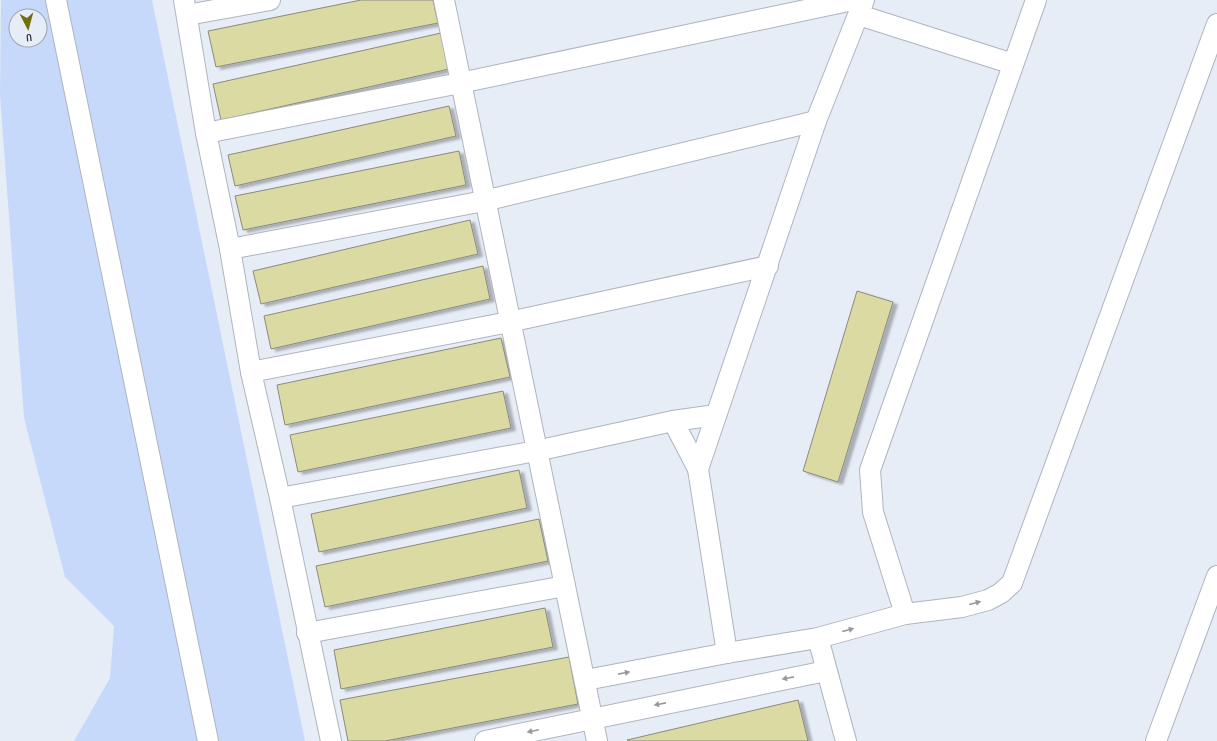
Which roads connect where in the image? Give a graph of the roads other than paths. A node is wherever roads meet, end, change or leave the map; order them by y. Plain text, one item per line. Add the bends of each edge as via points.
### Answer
1 (56, 0) edge
2 (270, 0) edge
3 (444, 0) edge
4 (1036, 0) edge
5 (858, 5) edge
6 (185, 8) edge
7 (1217, 24) edge
8 (1013, 64) junction
9 (460, 83) junction
10 (816, 121) junction
11 (206, 133) junction
12 (484, 202) junction
13 (230, 250) junction
14 (768, 266) junction
15 (509, 322) junction
16 (251, 372) junction
17 (716, 415) junction
18 (673, 421) junction
19 (536, 451) junction
20 (698, 469) junction
21 (280, 498) junction
22 (1217, 576) edge
23 (565, 586) junction
24 (905, 614) junction
25 (307, 633) junction
26 (818, 638) junction
27 (727, 653) junction
28 (826, 671) junction
29 (586, 680) junction
30 (592, 718) junction
31 (208, 741) edge
32 (331, 741) edge
33 (485, 741) edge
34 (597, 741) edge
35 (846, 741) edge
36 (1156, 741) edge

1 - 31 street
2 - 6 street
3 - 9 street
4 - 8 street
5 - 8 street
5 - 9 street
5 - 10 street
6 - 11 street
24 -> 7 street via 962,607 988,600 1002,593 1012,583
8 - 24 street via 870,470 873,512
9 - 11 street
9 - 12 street
10 - 12 street
10 - 14 street
11 - 13 street
12 - 13 street
12 - 15 street
13 - 16 street
14 - 15 street
14 - 17 street
15 - 16 street
15 - 19 street
16 - 21 street
17 - 18 street
17 - 20 street
18 - 19 street
18 - 20 street
19 - 21 street
19 - 23 street
20 - 27 street
21 - 25 street
22 - 36 street
23 - 25 street
23 - 29 street
26 -> 24 street
25 - 32 street
26 - 27 street
26 - 28 street
29 -> 27 street
28 -> 30 street
28 - 35 street
29 - 30 street
30 -> 33 street
30 - 34 street

